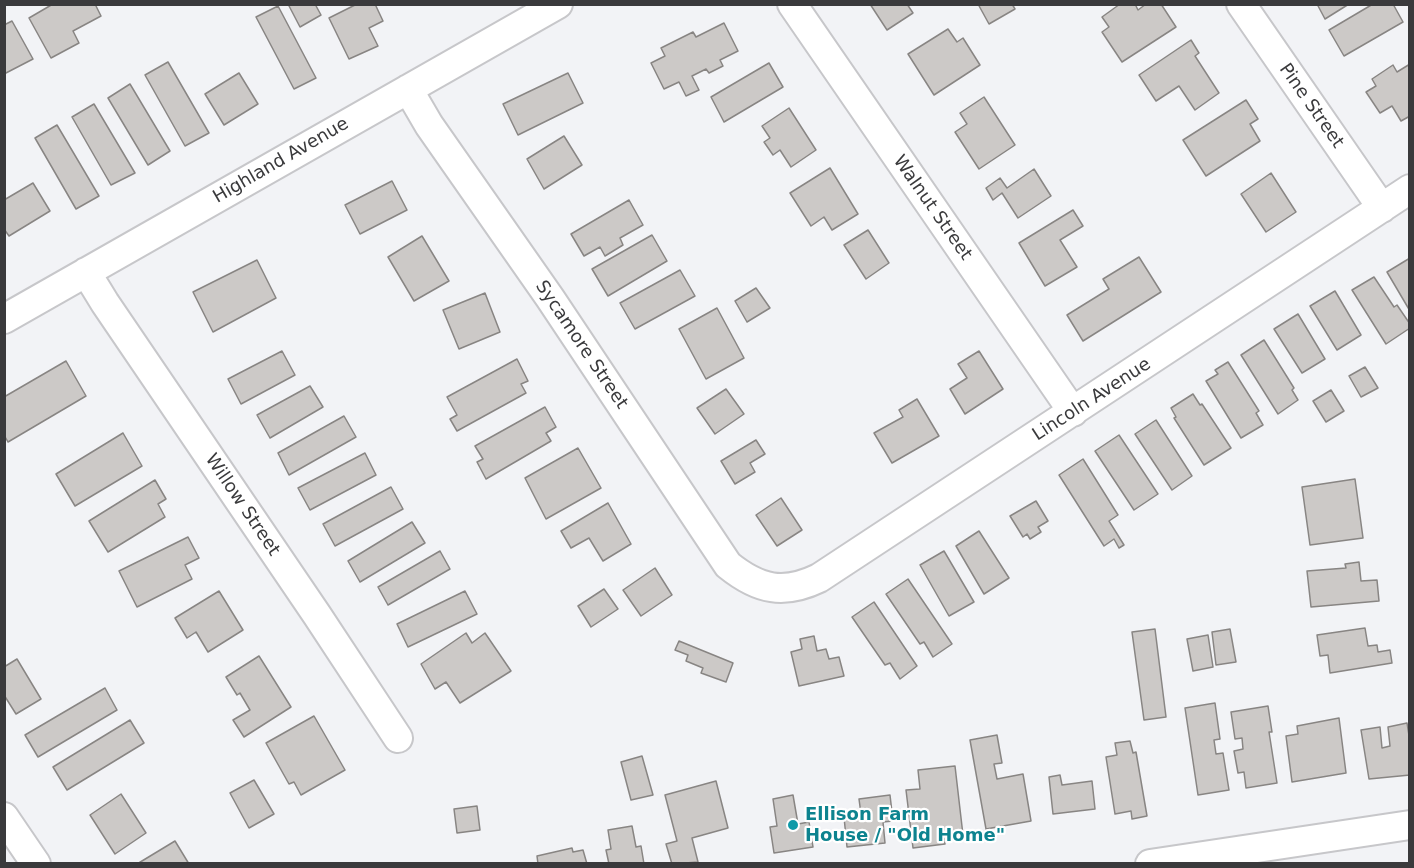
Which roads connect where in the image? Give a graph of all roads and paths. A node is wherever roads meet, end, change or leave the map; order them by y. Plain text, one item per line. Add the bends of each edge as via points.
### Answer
1 (558, 4) edge
2 (792, 4) edge
3 (1241, 4) edge
4 (408, 89) junction
5 (1410, 189) edge
6 (1382, 208) junction
7 (86, 272) junction
8 (4, 319) edge
9 (1073, 412) junction
10 (766, 587) joint
11 (398, 738) dead end
12 (4, 817) edge
13 (1410, 825) edge
14 (36, 864) edge
15 (1150, 864) edge

1 - 4 street, Highland Avenue
2 - 9 street, Walnut Street
3 - 6 street, Pine Street
4 - 7 street, Highland Avenue
4 - 10 street, Sycamore Street via 728,565 744,578
5 - 6 street, Lincoln Avenue
6 - 9 street, Lincoln Avenue
7 - 8 street, Highland Avenue
7 - 11 street, Willow Street
9 - 10 street, Lincoln Avenue via 819,578 786,589
12 - 14 street
13 - 15 street

